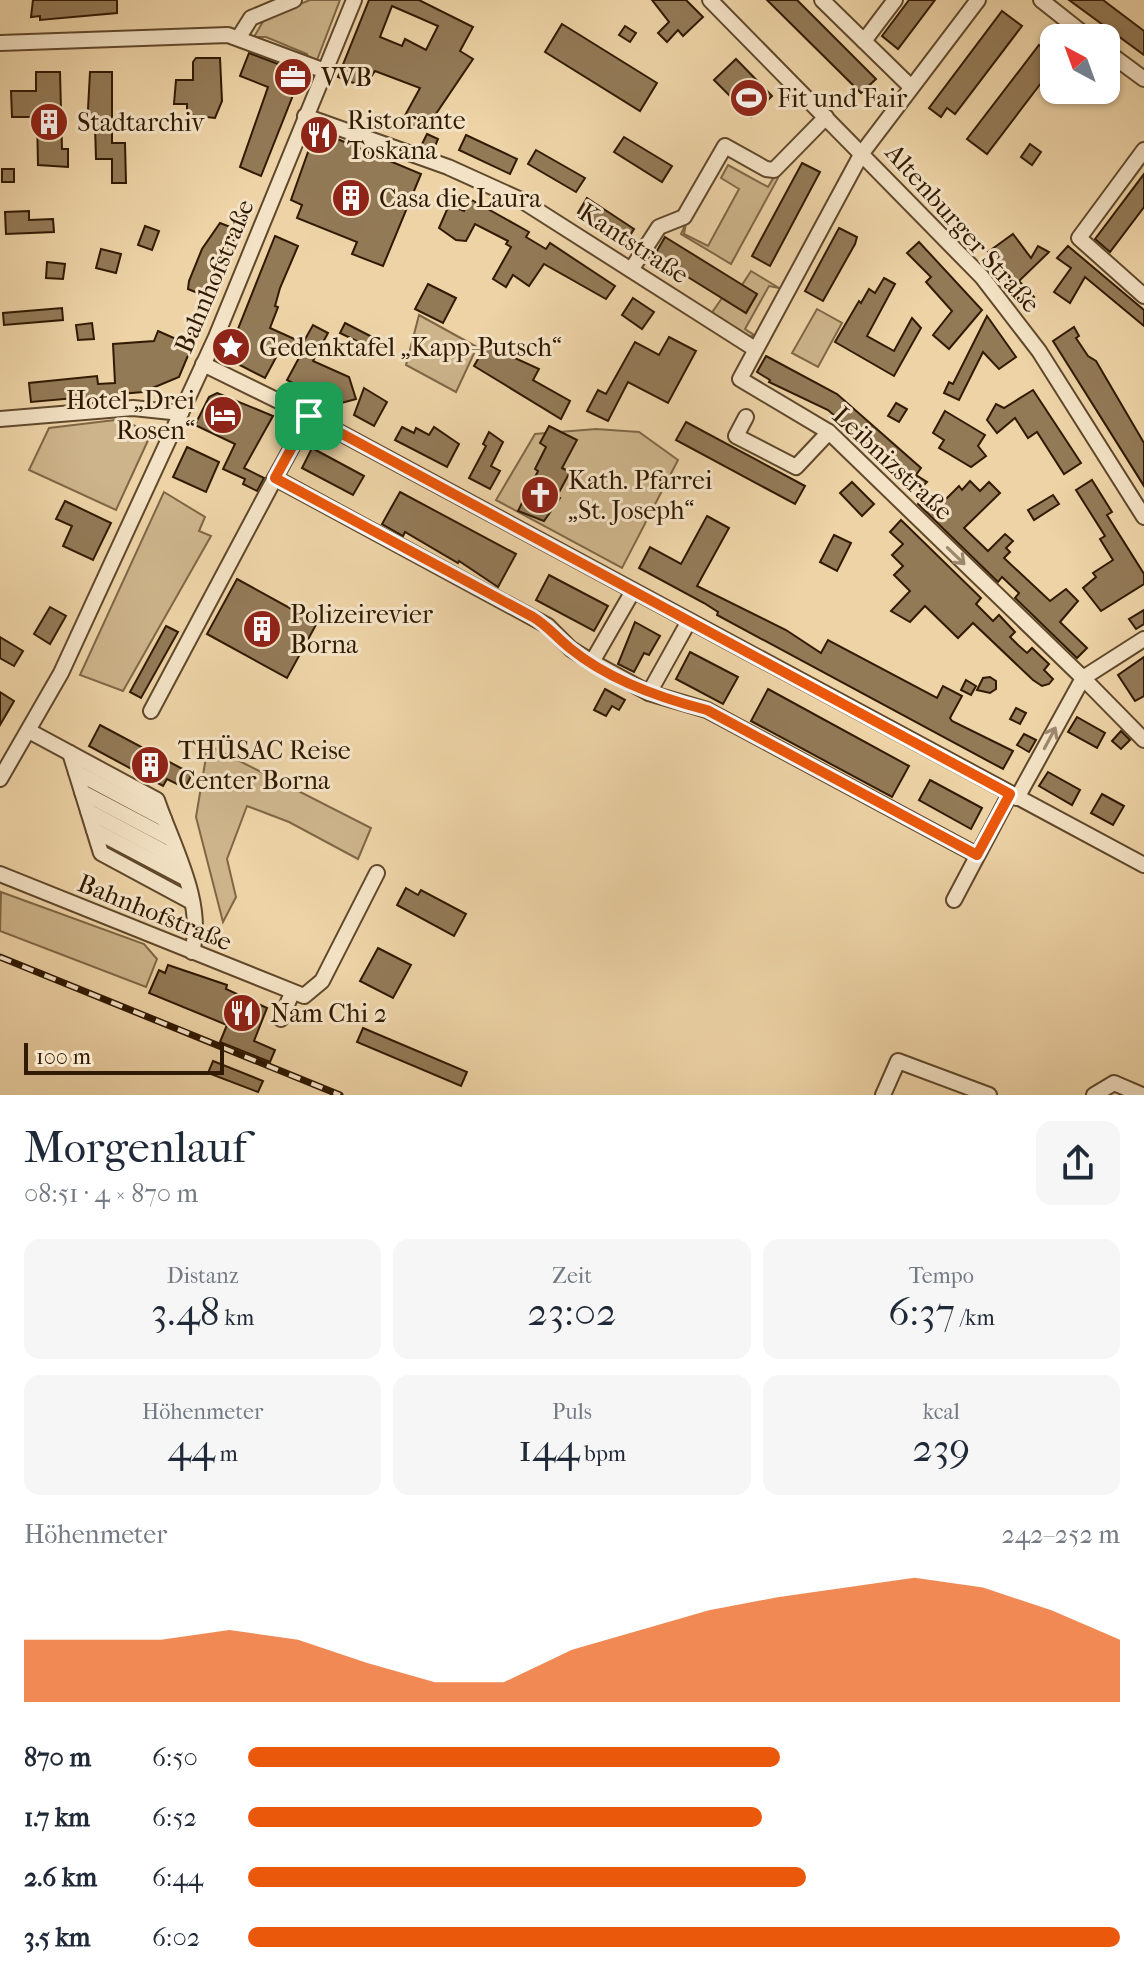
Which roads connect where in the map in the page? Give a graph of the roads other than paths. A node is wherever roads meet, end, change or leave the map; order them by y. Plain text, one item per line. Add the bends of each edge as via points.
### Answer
1 (294, 0) edge
2 (354, 0) edge
3 (710, 0) edge
4 (822, 0) edge
5 (895, 0) edge
6 (978, 0) edge
7 (1041, 0) edge
8 (1071, 24) edge
9 (239, 37) junction
10 (864, 41) junction
11 (0, 43) edge
12 (1120, 61) edge
13 (325, 71) junction
14 (1144, 79) edge
15 (911, 87) junction
16 (305, 116) junction
17 (826, 117) junction
18 (1144, 150) edge
19 (862, 153) junction
20 (631, 270) junction
21 (1144, 296) edge
22 (755, 349) junction
23 (203, 364) junction
24 (181, 413) junction
25 (309, 416) junction
26 (746, 417) dead end
27 (0, 419) edge
28 (829, 432) junction
29 (275, 478) junction
30 (1144, 517) edge
31 (633, 591) junction
32 (689, 621) junction
33 (1144, 639) edge
34 (592, 662) junction
35 (1083, 678) junction
36 (649, 693) junction
37 (151, 711) dead end
38 (29, 731) junction
39 (1144, 740) edge
40 (70, 753) junction
41 (76, 772) junction
42 (0, 779) edge
43 (82, 792) junction
44 (1014, 796) junction
45 (88, 811) junction
46 (164, 819) junction
47 (94, 830) junction
48 (171, 839) junction
49 (977, 855) junction
50 (178, 859) junction
51 (1144, 865) edge
52 (377, 873) dead end
53 (0, 874) edge
54 (185, 878) junction
55 (954, 900) dead end
56 (192, 902) junction
57 (192, 952) junction
58 (292, 993) junction
59 (281, 1019) dead end
60 (883, 1095) edge
61 (989, 1095) edge
62 (1094, 1095) edge
63 (1142, 1095) edge

1 - 9 street via 251,18
2 - 13 street, Bahnhofstraße
3 - 17 street, Altenburger Straße
4 - 10 street
5 - 10 street
6 - 15 street, Leibnizstraße
7 - 8 street
9 - 11 street
9 - 13 street
10 - 15 street
12 - 14 street
13 - 16 street, Bahnhofstraße
15 - 19 street, Leibnizstraße
16 - 20 street, Kantstraße via 490,184
16 - 23 street, Bahnhofstraße
17 - 19 street, Altenburger Straße
17 - 20 street via 774,170 725,146 684,217 659,227
18 - 21 street via 1079,238
19 - 22 street, Leibnizstraße
19 - 30 street, Altenburger Straße via 982,277 1022,327
20 - 22 street, Kantstraße
22 - 28 street, Leibnizstraße via 740,379
23 - 24 street, Bahnhofstraße
23 - 25 street
24 - 27 street via 133,408
24 - 38 street, Bahnhofstraße
25 - 29 street
25 - 31 street
26 - 28 street via 736,436 796,467
28 -> 35 street, Leibnizstraße
29 - 34 street via 540,622
29 - 37 street
31 - 32 street
31 - 34 street
32 - 36 street
32 - 44 street
33 - 35 street
34 - 36 street
35 - 39 street, Leibnizstraße
44 -> 35 street
36 - 49 street via 707,710
38 - 40 street
38 - 42 street, Bahnhofstraße
40 - 41 street
40 - 46 street via 157,800
41 - 43 street
41 - 46 street
43 - 45 street
43 - 48 street
44 - 49 street
44 - 51 street
45 - 47 street
45 - 50 street
46 - 48 street
47 - 54 street
47 - 56 street via 101,853
48 - 50 street
49 - 55 street
50 - 54 street
52 - 58 street via 322,981 304,996
53 - 57 street, Bahnhofstraße
54 - 56 street
56 - 57 street via 198,929
57 - 58 street, Bahnhofstraße
58 - 59 street
60 - 61 street via 898,1061
62 - 63 street via 1114,1083

